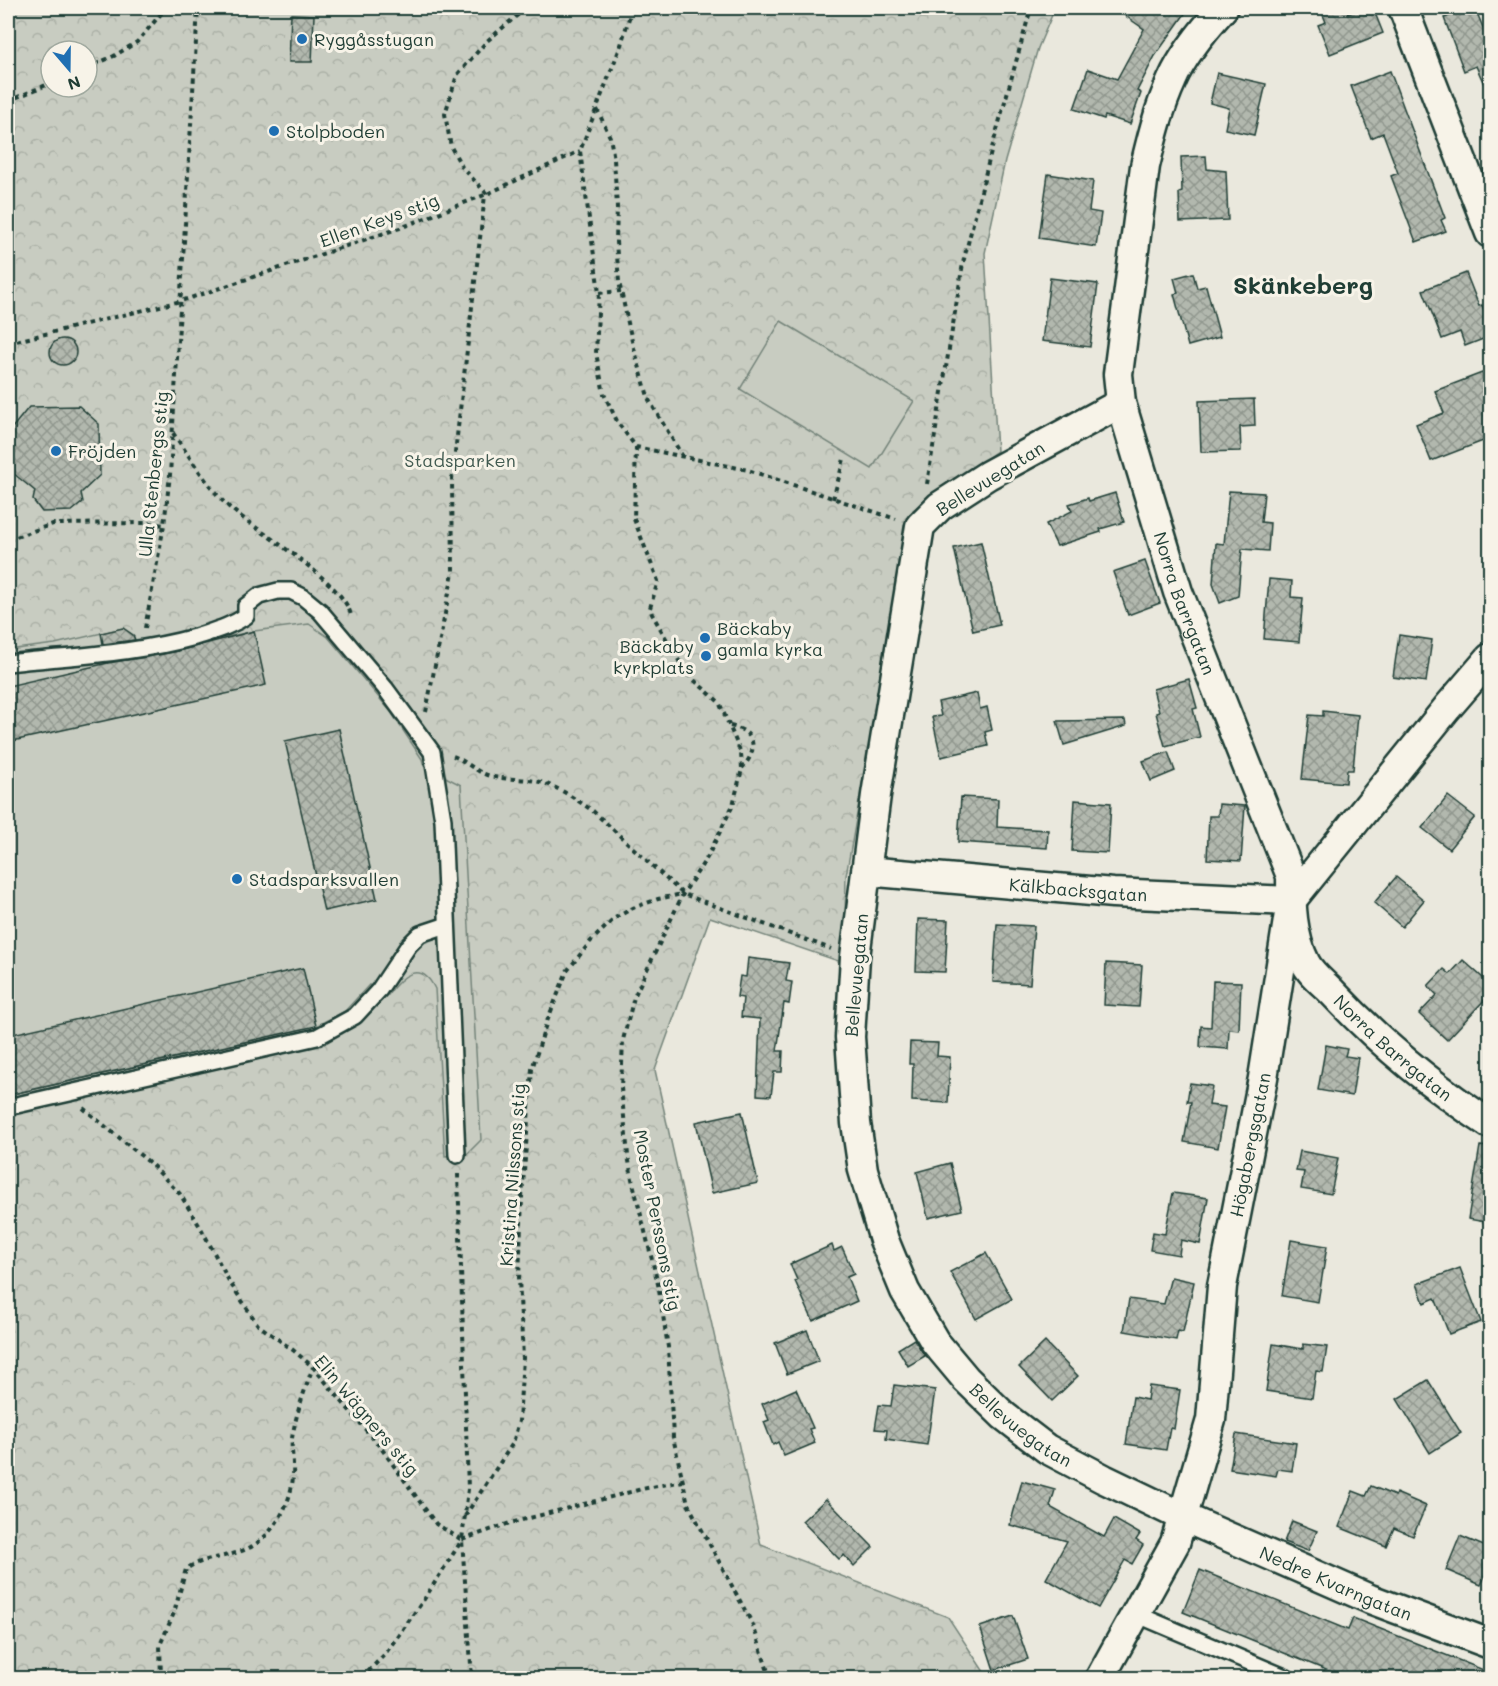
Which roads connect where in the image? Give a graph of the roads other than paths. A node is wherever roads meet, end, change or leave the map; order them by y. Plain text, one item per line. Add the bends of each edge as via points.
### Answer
1 (1223, 8) edge
2 (1403, 8) edge
3 (1491, 233) edge
4 (1121, 403) junction
5 (1491, 658) edge
6 (8, 663) edge
7 (866, 871) junction
8 (1291, 901) junction
9 (447, 925) junction
10 (8, 1107) edge
11 (1491, 1125) edge
12 (457, 1155) road end
13 (1183, 1518) junction
14 (1136, 1614) junction
15 (1491, 1644) edge
16 (1100, 1678) edge
17 (1287, 1678) edge

1 - 4 street, Norra Barrgatan via 1172,79 1153,133 1145,166 1118,374
2 - 3 street
4 - 7 street, Bellevuegatan via 988,475 940,506 920,526
4 - 8 street, Norra Barrgatan via 1178,592 1291,876
5 - 8 street, Högabergsgatan
6 - 9 lane via 141,649 235,623 246,616 246,606 259,596 291,591 303,597 320,611 385,688 432,752 443,820
7 - 8 street, Kälkbacksgatan via 1113,893
7 - 13 street, Bellevuegatan via 850,1037 856,1123 863,1170 905,1292 935,1342 1004,1416 1047,1449
8 - 11 street, Norra Barrgatan via 1298,946 1306,964 1350,1012 1418,1072
8 - 13 street, Högabergsgatan via 1263,1078 1222,1286 1211,1420
9 - 10 lane via 420,934 355,1016 316,1037
9 - 12 lane
13 - 14 street, Högabergsgatan via 1175,1544
13 - 15 street, Nedre Kvarngatan via 1370,1599
14 - 16 street, Högabergsgatan
14 - 17 lane

